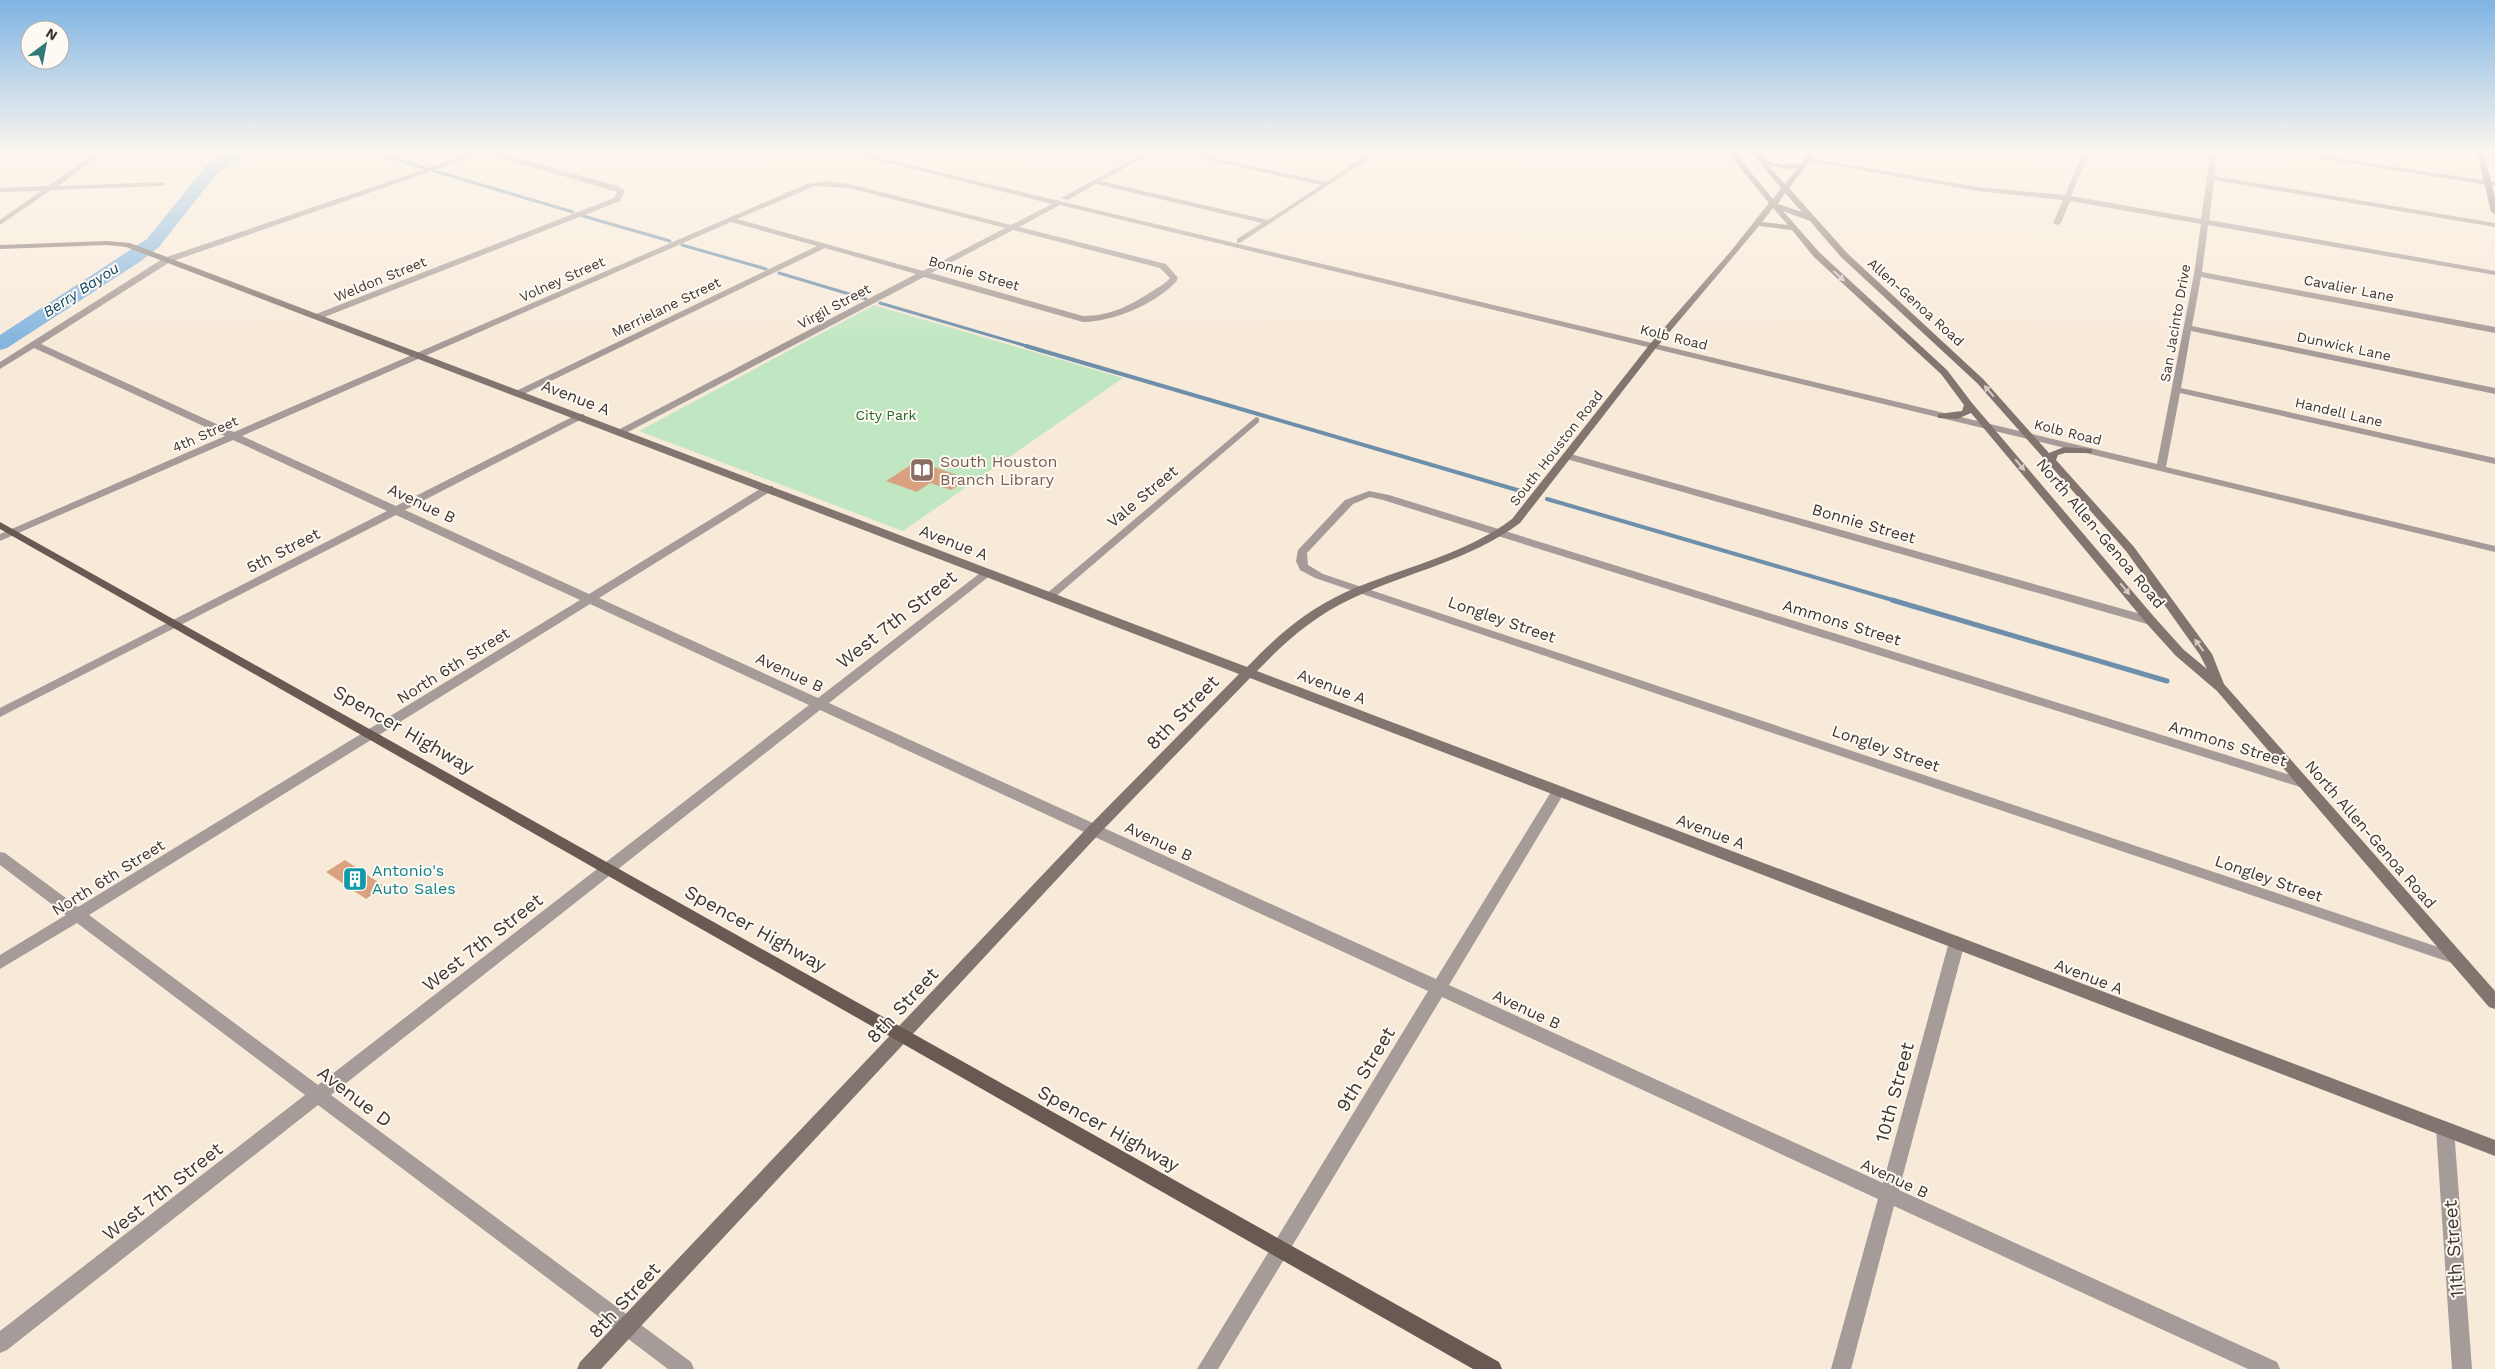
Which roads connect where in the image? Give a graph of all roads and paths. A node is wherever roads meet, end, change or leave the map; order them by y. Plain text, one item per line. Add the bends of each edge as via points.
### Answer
1 (289, 216) edge
2 (573, 216) edge
3 (737, 216) edge
4 (965, 216) edge
5 (1034, 216) edge
6 (1123, 216) edge
7 (1242, 216) edge
8 (1277, 216) edge
9 (1764, 216) edge
10 (1782, 216) edge
11 (1803, 216) edge
12 (1810, 216) edge
13 (2060, 216) edge
14 (2170, 216) edge
15 (2206, 216) edge
16 (2440, 216) edge
17 (730, 219) junction
18 (1268, 222) junction
19 (2205, 222) junction
20 (1816, 223) junction
21 (2057, 223) dead end
22 (1758, 224) junction
23 (2495, 225) edge
24 (1012, 228) junction
25 (1793, 228) junction
26 (1240, 241) dead end
27 (824, 246) junction
28 (0, 247) edge
29 (1817, 255) junction
30 (1844, 255) junction
31 (163, 258) junction
32 (2495, 273) edge
33 (923, 274) junction
34 (2198, 274) junction
35 (319, 316) junction
36 (2188, 328) junction
37 (1926, 329) junction
38 (2495, 330) edge
39 (1899, 331) junction
40 (33, 344) junction
41 (1653, 346) junction
42 (420, 355) junction
43 (0, 366) edge
44 (2177, 390) junction
45 (2495, 391) edge
46 (519, 393) junction
47 (1969, 405) junction
48 (581, 416) junction
49 (1940, 416) junction
50 (1980, 418) joint
51 (1256, 420) dead end
52 (1989, 427) junction
53 (2021, 428) joint
54 (621, 432) junction
55 (234, 436) junction
56 (2030, 437) junction
57 (2088, 451) junction
58 (1567, 456) junction
59 (2050, 459) junction
60 (2495, 461) edge
61 (2162, 469) junction
62 (769, 488) junction
63 (396, 510) junction
64 (0, 525) edge
65 (13, 532) junction
66 (1502, 532) junction
67 (0, 538) edge
68 (2495, 549) edge
69 (1304, 568) joint
70 (988, 572) junction
71 (1362, 590) junction
72 (1050, 596) junction
73 (590, 599) junction
74 (2151, 620) junction
75 (174, 624) junction
76 (1250, 672) junction
77 (2221, 688) junction
78 (819, 704) junction
79 (0, 713) edge
80 (370, 734) junction
81 (2304, 784) junction
82 (1559, 790) junction
83 (1094, 830) junction
84 (0, 857) edge
85 (608, 869) junction
86 (77, 915) junction
87 (1957, 942) junction
88 (2458, 959) junction
89 (0, 963) edge
90 (1438, 988) junction
91 (2495, 1002) edge
92 (902, 1035) junction
93 (318, 1095) junction
94 (2445, 1129) junction
95 (2495, 1148) edge
96 (1888, 1194) junction
97 (1280, 1249) junction
98 (627, 1326) junction
99 (0, 1342) edge
100 (587, 1369) edge
101 (684, 1369) edge
102 (1206, 1369) edge
103 (1492, 1369) edge
104 (1841, 1369) edge
105 (2270, 1369) edge
106 (2462, 1369) edge

1 - 31 street
2 - 35 street, Weldon Street
3 - 17 street, Volney Street
4 - 24 street, Volney Street
5 - 24 street, Virgil Street
6 - 41 street, Kolb Road
7 - 18 street
8 - 18 street
9 - 22 street, South Houston Road
10 - 25 street, Allen-Genoa Road
11 - 20 street
12 - 20 street, Allen-Genoa Road
13 - 21 street
14 - 19 street
15 - 19 street, San Jacinto Drive
16 - 23 street
17 - 27 street, Bonnie Street
17 - 42 street, Volney Street
18 - 26 street
19 - 32 street
19 - 34 street, San Jacinto Drive
20 - 30 street, Allen-Genoa Road
22 - 25 street
22 - 41 street, South Houston Road
24 - 33 street, Virgil Street
24 - 33 street, Bonnie Street via 1163,266 1174,278 1118,316 1095,319
25 - 29 street, Allen-Genoa Road
27 - 33 street, Bonnie Street
27 - 46 street, Merrielane Street
28 - 31 street, Avenue A via 106,242 127,245
29 - 30 street
29 -> 39 street, Allen-Genoa Road
30 - 37 street, Allen-Genoa Road
31 - 35 street, Avenue A
31 - 40 street
33 - 54 street, Virgil Street
34 - 36 street, San Jacinto Drive
34 - 38 street, Cavalier Lane
35 - 42 street, Avenue A
36 - 44 street, San Jacinto Drive
36 - 45 street, Dunwick Lane
37 - 39 street
53 -> 37 street, Allen-Genoa Road via 1980,381
39 - 47 street, Allen-Genoa Road via 1944,372
40 - 43 street
40 - 55 street, Avenue B
41 - 49 street, Kolb Road
41 - 58 street, South Houston Road
42 - 46 street, Avenue A
42 - 55 street, 4th Street
44 - 60 street, Handell Lane
44 - 61 street, San Jacinto Drive
46 - 48 street, Avenue A
47 - 49 street via 1966,413
47 - 50 street, Allen-Genoa Road
48 - 54 street, Avenue A
48 - 63 street, 5th Street
49 - 52 street, Kolb Road
50 - 52 street, North Allen-Genoa Road
51 - 72 street, Vale Street
52 - 56 street, Kolb Road
52 -> 74 street, North Allen-Genoa Road
53 - 56 street, North Allen-Genoa Road
54 - 62 street, Avenue A
55 - 63 street, Avenue B
55 - 65 street, 4th Street
56 - 57 street, Kolb Road
56 - 59 street, North Allen-Genoa Road
57 - 59 street via 2064,450 2054,453
57 - 61 street, Kolb Road
58 - 66 street, South Houston Road via 1516,520
58 - 74 street, Bonnie Street
77 -> 59 street, North Allen-Genoa Road via 2206,654 2130,549
61 - 68 street, Kolb Road
62 - 70 street, Avenue A
62 - 73 street, North 6th Street
63 - 73 street, Avenue B
63 - 75 street, 5th Street
64 - 65 main road, Spencer Highway
65 - 67 street, 4th Street
65 - 75 main road, Spencer Highway
66 - 69 street, Ammons Street via 1369,494 1349,502 1302,552 1300,560
66 - 71 street, South Houston Road via 1469,550
66 - 81 street, Ammons Street
69 - 71 street, Longley Street
70 - 72 street, Avenue A
70 - 78 street, West 7th Street
71 - 76 street, South Houston Road via 1307,617
71 - 88 street, Longley Street
72 - 76 street, Avenue A
73 - 78 street, Avenue B
73 - 80 street, North 6th Street
74 - 77 street, North Allen-Genoa Road via 2180,653
75 - 79 street, 5th Street
75 - 80 main road, Spencer Highway
76 - 82 street, Avenue A
76 - 83 street, 8th Street
77 - 81 street, North Allen-Genoa Road
78 - 83 street, Avenue B
78 - 85 street, West 7th Street
80 - 85 main road, Spencer Highway
80 - 86 street, North 6th Street
81 - 88 street, North Allen-Genoa Road
82 - 87 street, Avenue A
82 - 90 street, 9th Street
83 - 90 street, Avenue B
83 - 92 street, 8th Street
84 - 86 street, Avenue D
85 - 92 main road, Spencer Highway
85 - 93 street, West 7th Street
86 - 89 street, North 6th Street
86 - 93 street, Avenue D
87 - 94 street, Avenue A
87 - 96 street, 10th Street
88 - 91 street, North Allen-Genoa Road
90 - 96 street, Avenue B
90 - 97 street, 9th Street
92 - 97 main road, Spencer Highway
92 - 98 street, 8th Street
93 - 98 street, Avenue D
93 - 99 street, West 7th Street
94 - 95 street, Avenue A
94 - 106 street, 11th Street
96 - 104 street, 10th Street
96 - 105 street, Avenue B
97 - 102 street, 9th Street
97 - 103 main road, Spencer Highway
98 - 100 street, 8th Street
98 - 101 street, Avenue D

